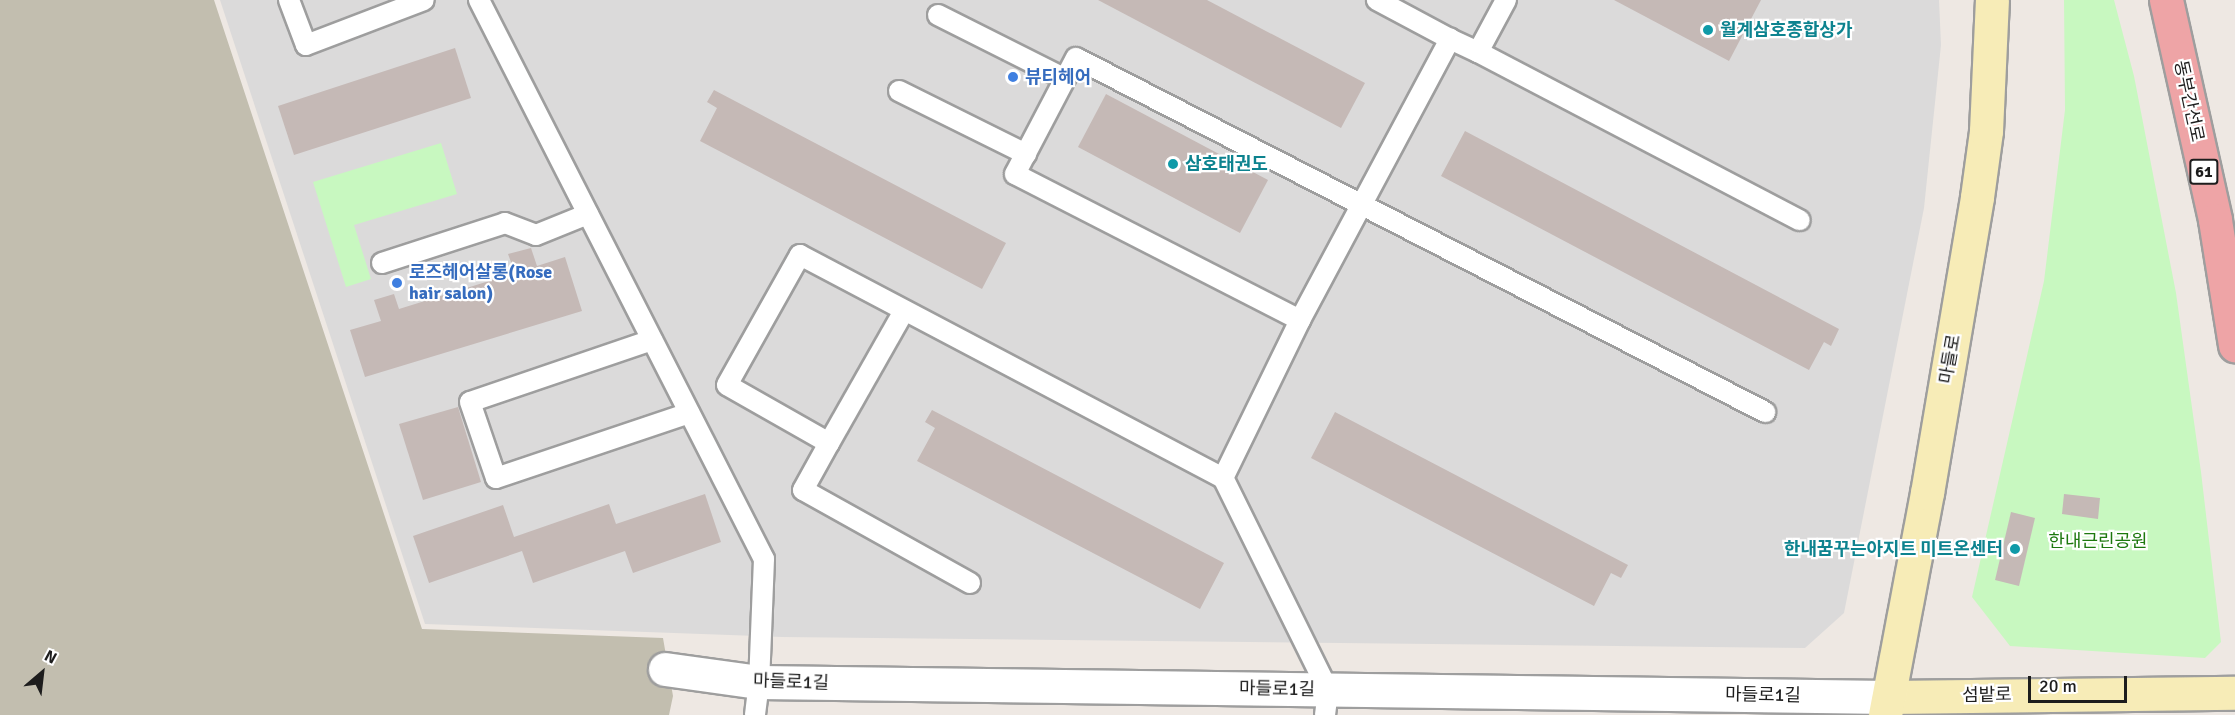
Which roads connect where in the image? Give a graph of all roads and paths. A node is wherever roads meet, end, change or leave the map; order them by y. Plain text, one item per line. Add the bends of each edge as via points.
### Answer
1 (289, 0) edge
2 (424, 0) edge
3 (479, 0) edge
4 (1377, 0) edge
5 (1506, 0) edge
6 (1992, 0) edge
7 (2166, 0) edge
8 (938, 15) dead end
9 (1450, 39) junction
10 (1478, 52) junction
11 (1065, 79) junction
12 (899, 91) dead end
13 (1026, 154) junction
14 (1361, 206) junction
15 (588, 213) junction
16 (1800, 220) dead end
17 (382, 263) dead end
18 (904, 310) junction
19 (1300, 320) junction
20 (652, 340) junction
21 (2235, 345) edge
22 (1765, 412) dead end
23 (689, 413) junction
24 (829, 443) junction
25 (1223, 478) junction
26 (970, 583) dead end
27 (665, 669) dead end
28 (759, 682) junction
29 (2235, 693) edge
30 (1326, 702) edge
31 (1887, 706) edge
32 (755, 715) edge

1 - 2 lane via 306,45
3 - 15 lane
4 - 9 lane
5 - 10 lane
6 - 31 main road, 마들로 via 1986,131 1977,197 1928,493
7 - 21 highway, 동부간선로 / 61 via 2215,220
8 - 11 lane
9 - 10 lane
9 - 14 lane
10 - 16 lane
11 - 13 lane
11 - 14 lane via 1076,58
12 - 13 lane
13 - 19 lane via 1015,174
14 - 19 lane
14 - 22 lane
15 - 17 lane via 536,235 505,224
15 - 20 lane
18 - 24 lane
18 - 24 lane via 800,255 727,385
18 - 25 lane
19 - 25 lane
20 - 23 lane
20 - 23 lane via 470,402 496,478
23 - 28 lane via 764,559
24 - 26 lane via 803,490
25 - 30 lane
27 - 28 street, 마들로1길
28 - 30 street, 마들로1길
28 - 32 lane
29 - 31 main road, 섬밭로 via 2085,694
30 - 31 street, 마들로1길

